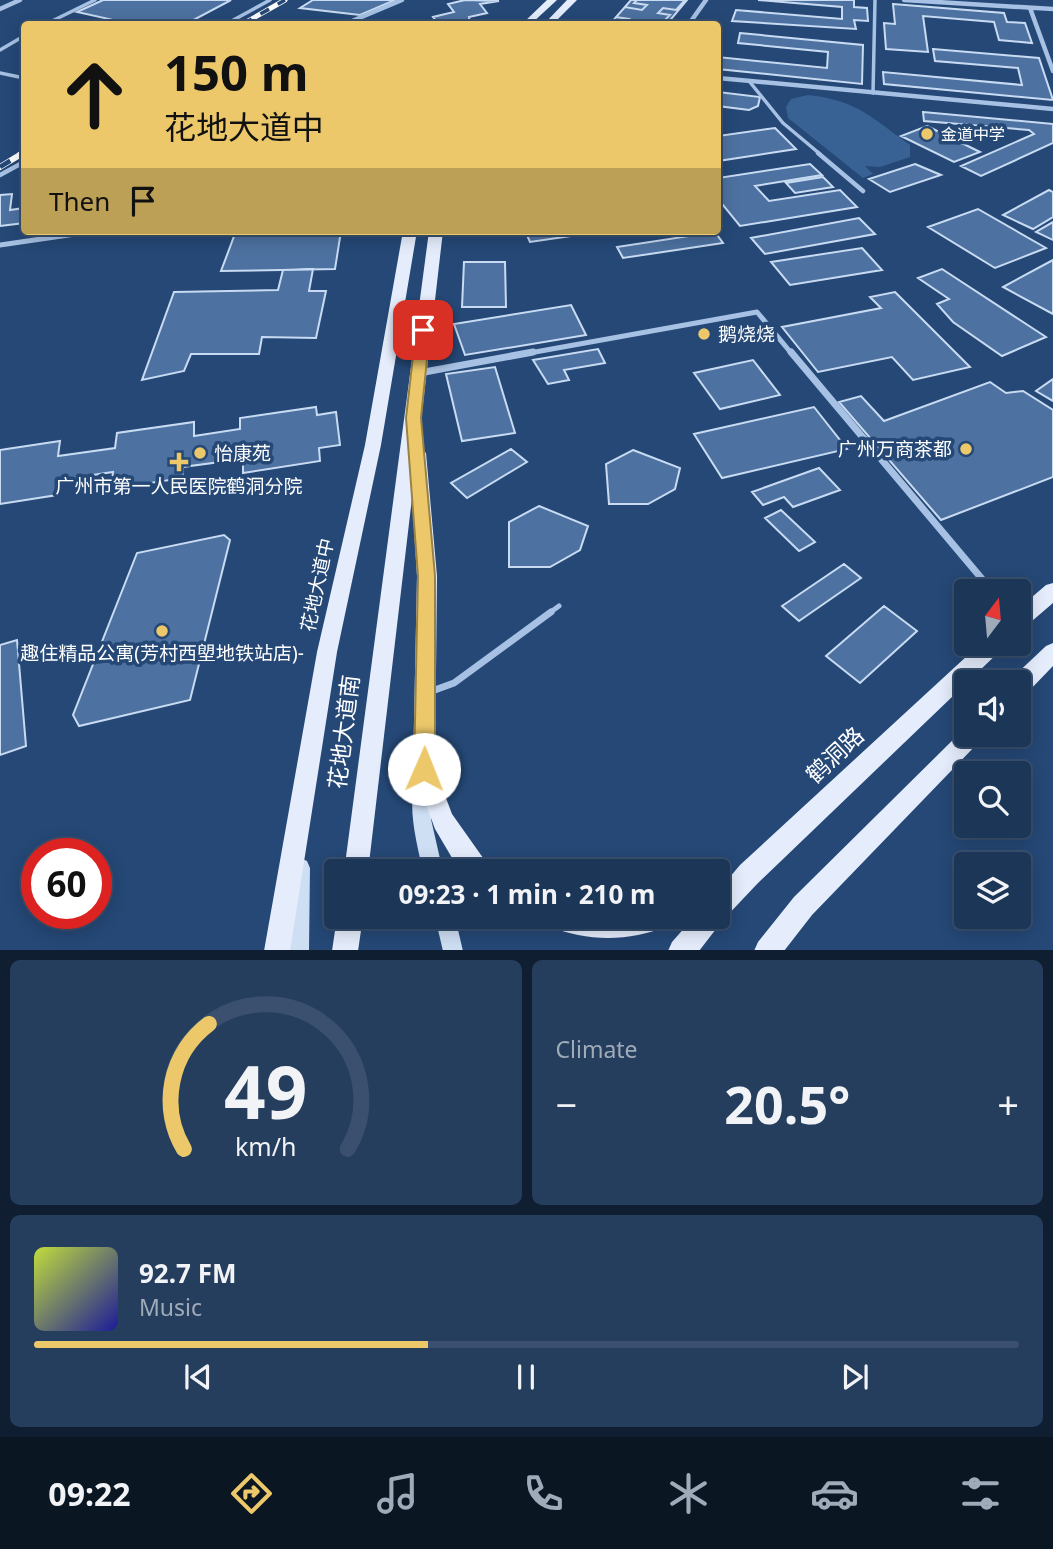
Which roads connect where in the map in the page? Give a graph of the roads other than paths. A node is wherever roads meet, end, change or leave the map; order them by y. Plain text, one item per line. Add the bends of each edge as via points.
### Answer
1 (20, 0) edge
2 (95, 0) edge
3 (270, 0) edge
4 (402, 0) edge
5 (552, 0) edge
6 (572, 0) edge
7 (706, 0) edge
8 (875, 0) edge
9 (904, 0) edge
10 (949, 2) edge
11 (1030, 8) junction
12 (0, 9) edge
13 (1053, 9) edge
14 (52, 21) edge
15 (232, 21) edge
16 (352, 21) edge
17 (529, 21) edge
18 (551, 21) edge
19 (690, 21) edge
20 (21, 38) edge
21 (0, 50) edge
22 (1053, 71) edge
23 (0, 72) edge
24 (21, 77) edge
25 (721, 78) edge
26 (749, 81) junction
27 (873, 93) junction
28 (1053, 110) edge
29 (21, 164) edge
30 (0, 175) edge
31 (863, 191) dead end
32 (69, 235) edge
33 (409, 235) edge
34 (435, 235) edge
35 (0, 245) edge
36 (418, 373) junction
37 (414, 418) junction
38 (982, 579) edge
39 (1053, 591) edge
40 (559, 606) dead end
41 (1031, 610) edge
42 (1053, 653) edge
43 (981, 656) edge
44 (1031, 674) edge
45 (425, 693) junction
46 (959, 747) edge
47 (424, 769) junction
48 (301, 807) junction
49 (358, 859) edge
50 (430, 859) edge
51 (467, 859) edge
52 (749, 874) junction
53 (730, 884) edge
54 (730, 895) edge
55 (803, 906) junction
56 (348, 929) edge
57 (448, 929) edge
58 (700, 929) edge
59 (277, 950) edge
60 (299, 950) edge
61 (345, 950) edge
62 (453, 950) edge
63 (681, 950) edge
64 (753, 950) edge
65 (766, 950) edge
66 (779, 950) edge

1 - 12 street
2 - 14 lane
3 - 15 lane
4 - 16 street
5 - 17 main road
6 - 18 main road
7 - 19 street
8 - 27 lane
9 - 10 street
10 - 11 street
11 - 13 street
11 - 22 street
20 - 21 lane
23 - 24 lane
25 - 26 street
26 - 27 street
26 - 31 lane via 783,123
27 - 28 street
29 - 30 lane
32 - 35 street
33 - 48 main road, 花地大道中
34 - 36 main road
36 - 37 main road
36 - 38 street via 757,312
37 - 45 main road via 427,576
37 - 49 main road, 花地大道南
39 - 41 main road
40 - 45 lane via 454,683
42 - 44 main road
43 - 52 main road, 鹤洞路
45 - 47 main road
46 - 55 main road
47 - 50 street via 422,819
47 - 51 main road via 443,821
48 - 59 main road, 花地大道中
48 - 60 street
52 - 53 main road
52 - 54 main road, 鹤洞路
55 - 64 street
55 - 65 main road
55 - 66 street
56 - 61 main road
57 - 62 street
58 - 63 main road

